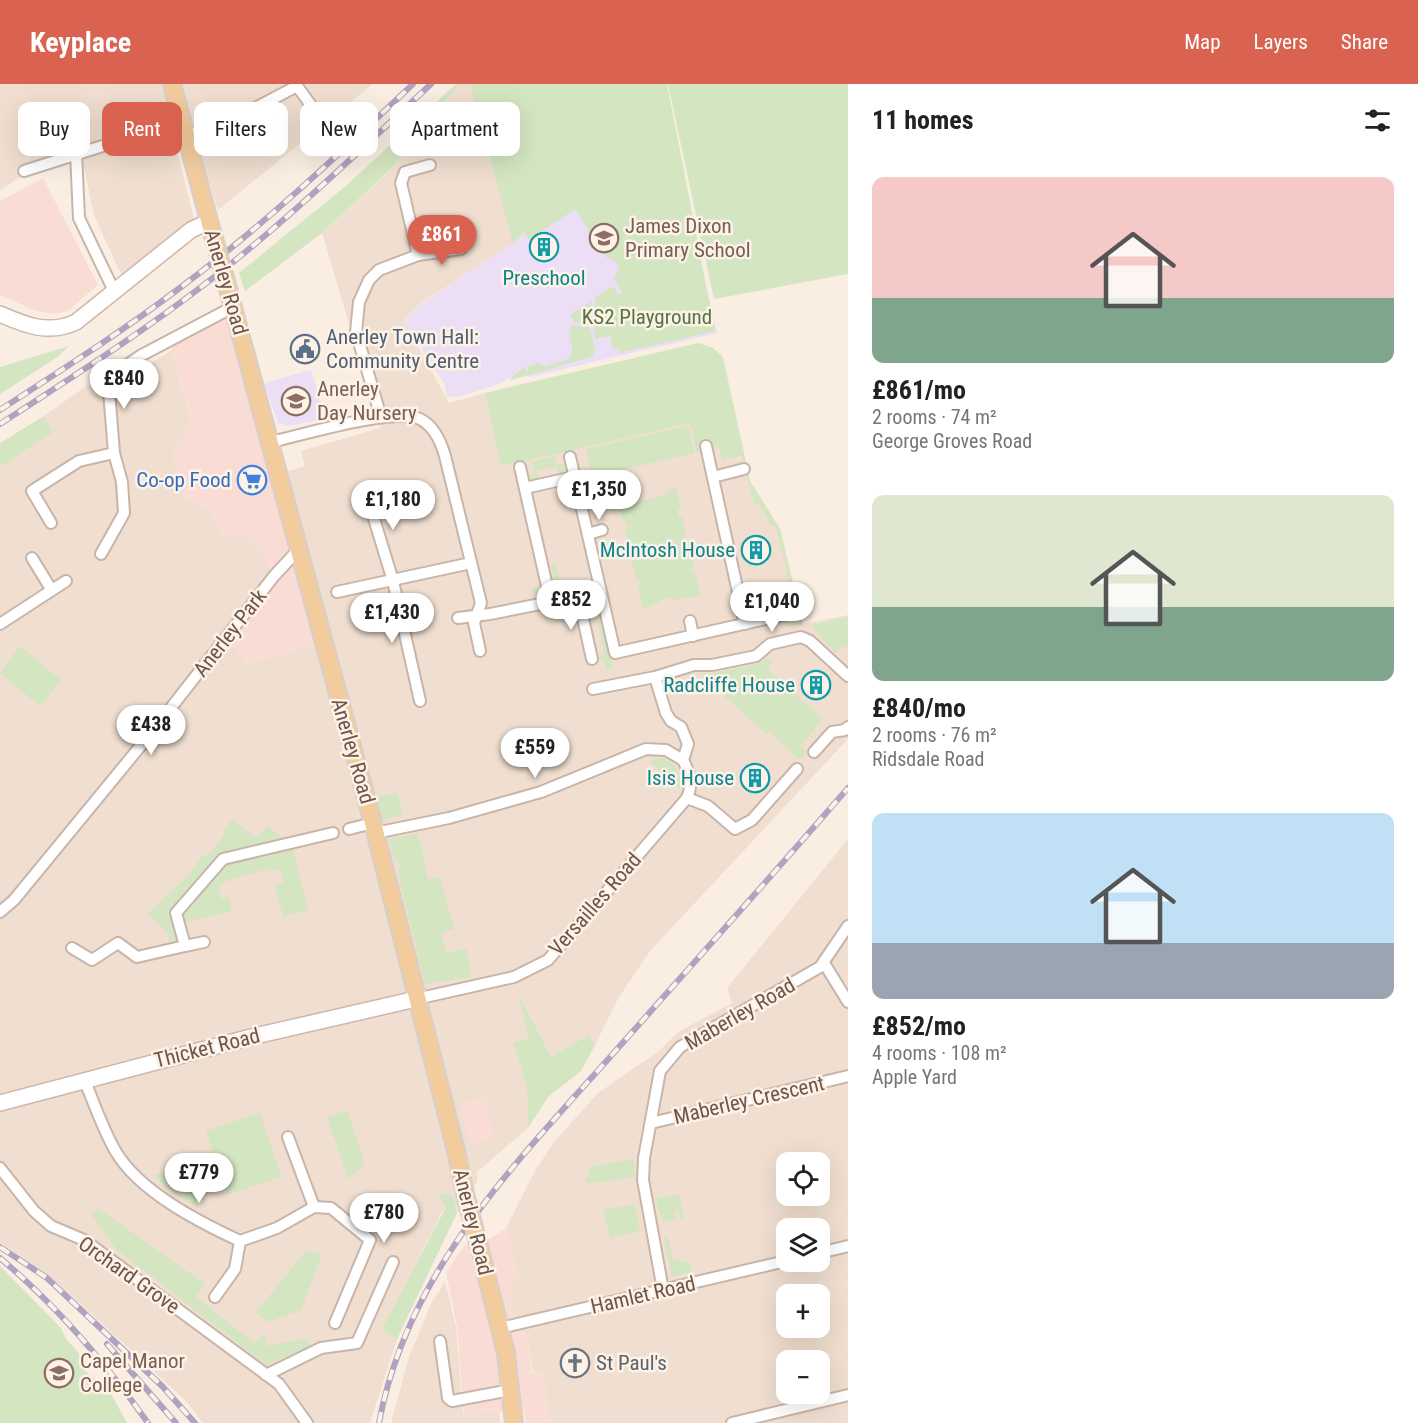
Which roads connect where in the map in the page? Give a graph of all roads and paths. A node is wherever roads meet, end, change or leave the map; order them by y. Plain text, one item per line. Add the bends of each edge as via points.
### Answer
1 (172, 84) edge
2 (309, 102) edge
3 (184, 129) junction
4 (90, 150) edge
5 (67, 156) edge
6 (76, 156) edge
7 (430, 165) dead end
8 (24, 171) dead end
9 (211, 228) junction
10 (461, 249) dead end
11 (418, 255) junction
12 (114, 291) junction
13 (231, 301) junction
14 (0, 314) edge
15 (381, 417) junction
16 (271, 442) junction
17 (706, 446) dead end
18 (114, 453) junction
19 (570, 457) dead end
20 (520, 467) dead end
21 (744, 469) dead end
22 (574, 477) junction
23 (713, 477) junction
24 (525, 488) junction
25 (365, 489) dead end
26 (51, 523) dead end
27 (602, 530) dead end
28 (588, 534) junction
29 (299, 549) junction
30 (101, 554) dead end
31 (32, 558) dead end
32 (471, 563) junction
33 (66, 581) dead end
34 (393, 581) junction
35 (547, 586) dead end
36 (51, 590) junction
37 (601, 591) junction
38 (337, 592) dead end
39 (578, 596) junction
40 (792, 613) dead end
41 (479, 614) junction
42 (458, 618) dead end
43 (690, 621) dead end
44 (0, 624) edge
45 (745, 624) junction
46 (693, 636) junction
47 (480, 651) dead end
48 (592, 659) dead end
49 (848, 676) edge
50 (656, 677) junction
51 (593, 689) dead end
52 (420, 700) dead end
53 (848, 727) edge
54 (814, 752) dead end
55 (683, 760) junction
56 (797, 769) dead end
57 (687, 798) junction
58 (374, 828) junction
59 (349, 829) dead end
60 (333, 833) dead end
61 (0, 912) edge
62 (848, 926) edge
63 (204, 942) dead end
64 (185, 946) junction
65 (72, 948) dead end
66 (824, 963) junction
67 (416, 999) junction
68 (848, 1002) edge
69 (848, 1076) edge
70 (84, 1080) junction
71 (0, 1103) edge
72 (651, 1123) junction
73 (288, 1137) dead end
74 (0, 1168) edge
75 (314, 1207) junction
76 (240, 1240) junction
77 (848, 1246) edge
78 (830, 1250) edge
79 (393, 1262) dead end
80 (776, 1263) edge
81 (663, 1290) junction
82 (215, 1297) dead end
83 (335, 1323) dead end
84 (500, 1328) junction
85 (440, 1341) dead end
86 (266, 1375) junction
87 (511, 1390) junction
88 (848, 1395) edge
89 (307, 1423) edge
90 (514, 1423) edge
91 (732, 1423) edge

1 - 3 main road, Anerley Road
2 - 3 street via 297,86 225,124
3 - 4 street
3 - 9 main road, Anerley Road
5 - 8 street
6 - 12 street via 80,218
7 - 11 street via 405,172 401,183
9 - 12 street via 191,230
9 - 13 main road, Anerley Road, bridge
10 - 11 street
11 - 15 street via 379,270 369,280 359,302 356,332
12 - 14 street via 65,328 26,326
13 - 16 main road, Anerley Road
13 - 18 street via 108,378
15 - 16 street
15 - 32 street via 422,420 441,441
16 - 29 main road, Anerley Road
17 - 23 street
18 - 26 street via 79,461 32,491
18 - 30 street via 122,482 124,513
19 - 22 street
20 - 24 street
21 - 23 street
22 - 24 street
22 - 28 street
23 - 45 street
24 - 35 street
25 - 34 street
27 - 28 street
28 - 37 street
29 - 58 main road, Anerley Road
29 - 61 street, Anerley Park via 97,801
31 - 36 street
32 - 34 street
32 - 41 street via 481,603
33 - 36 street
34 - 38 street
34 - 52 street
36 - 44 street
37 - 39 street
37 - 46 street via 615,653
39 - 41 street
39 - 48 street
40 - 45 street
41 - 42 street
41 - 47 street via 474,623
43 - 46 street
45 - 46 street
49 - 50 street via 801,636 770,644 756,656 693,665
50 - 51 street
50 - 55 street via 666,713 670,721 681,727 688,744
53 - 54 street via 832,732
55 - 57 street via 690,774
55 - 58 street via 666,750 646,749 541,792 449,818
56 - 57 street via 752,820 735,830 708,806
57 - 67 street, Versailles Road via 548,960 514,977
58 - 59 street
58 - 67 main road, Anerley Road
60 - 64 street via 223,859 176,913
62 - 66 street, Maberley Road
63 - 64 street
64 - 65 street via 137,957 118,943 92,960
66 - 68 street
66 - 72 street, Maberley Road via 680,1047 660,1071
67 - 70 street, Thicket Road via 251,1036
67 - 84 main road, Anerley Road, bridge
69 - 72 street, Maberley Crescent
70 - 71 street, Thicket Road
70 - 76 street via 116,1152 133,1173 189,1215
72 - 81 street, Maberley Road via 643,1180
73 - 75 street
74 - 86 street, Orchard Grove via 51,1226 84,1240
75 - 76 street via 277,1228
75 - 83 street via 331,1208 370,1240
76 - 82 street via 235,1269
77 - 78 street
79 - 86 street via 357,1343 321,1348
80 - 81 street, Hamlet Road
81 - 84 street, Hamlet Road
84 - 87 main road, Anerley Road
85 - 87 street via 448,1398 452,1401
86 - 89 street, Orchard Grove via 279,1384
87 - 90 main road, Anerley Road
88 - 91 street

